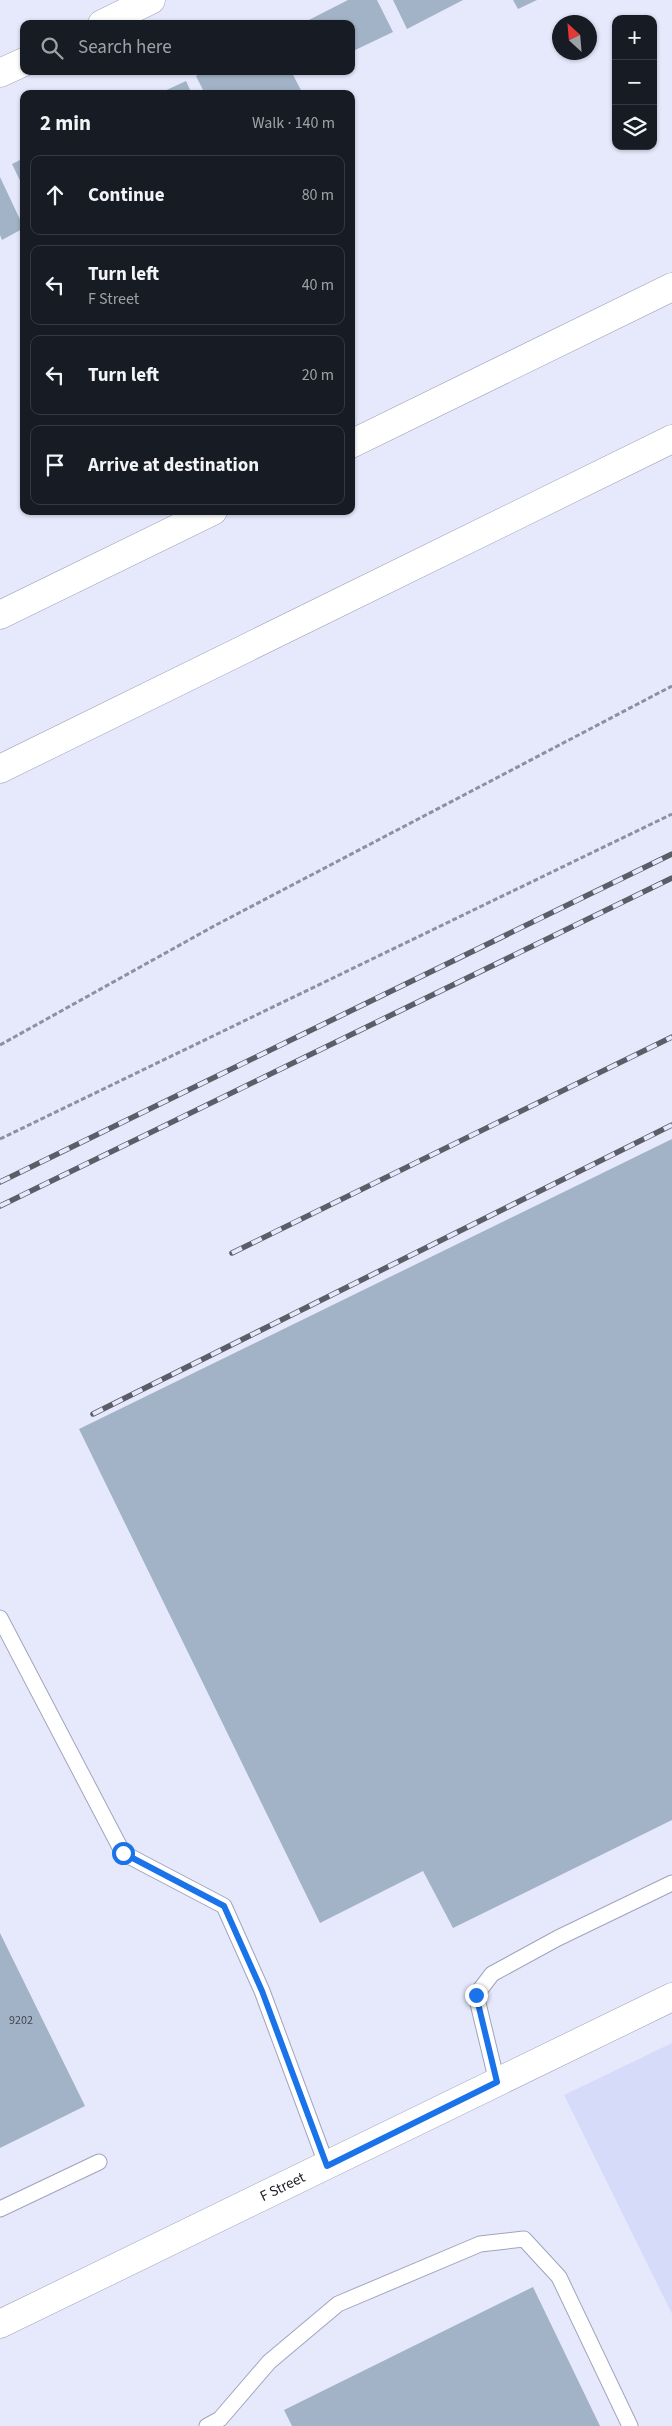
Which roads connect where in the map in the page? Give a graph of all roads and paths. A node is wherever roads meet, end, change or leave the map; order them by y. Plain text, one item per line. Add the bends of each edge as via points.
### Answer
1 (151, 0) edge
2 (110, 20) edge
3 (20, 64) edge
4 (0, 73) edge
5 (672, 287) edge
6 (672, 439) edge
7 (355, 442) edge
8 (205, 515) edge
9 (0, 615) edge
10 (672, 686) edge
11 (0, 769) edge
12 (672, 814) edge
13 (0, 1045) edge
14 (0, 1139) edge
15 (0, 1618) edge
16 (672, 1883) edge
17 (672, 1997) edge
18 (497, 2082) junction
19 (99, 2162) dead end
20 (327, 2166) junction
21 (0, 2209) edge
22 (0, 2324) edge
23 (207, 2426) edge
24 (630, 2426) edge

1 - 2 main road
3 - 4 main road
5 - 7 main road
6 - 11 main road
8 - 9 main road
10 - 13 path via 214,926
12 - 14 path
15 - 20 lane via 123,1853 224,1906 262,1991
16 - 18 lane via 492,1974 476,1995
17 - 18 main road, F Street
18 - 20 main road, F Street
19 - 21 lane
20 - 22 main road, F Street
23 - 24 lane via 220,2419 269,2362 338,2304 480,2244 524,2239 559,2277

